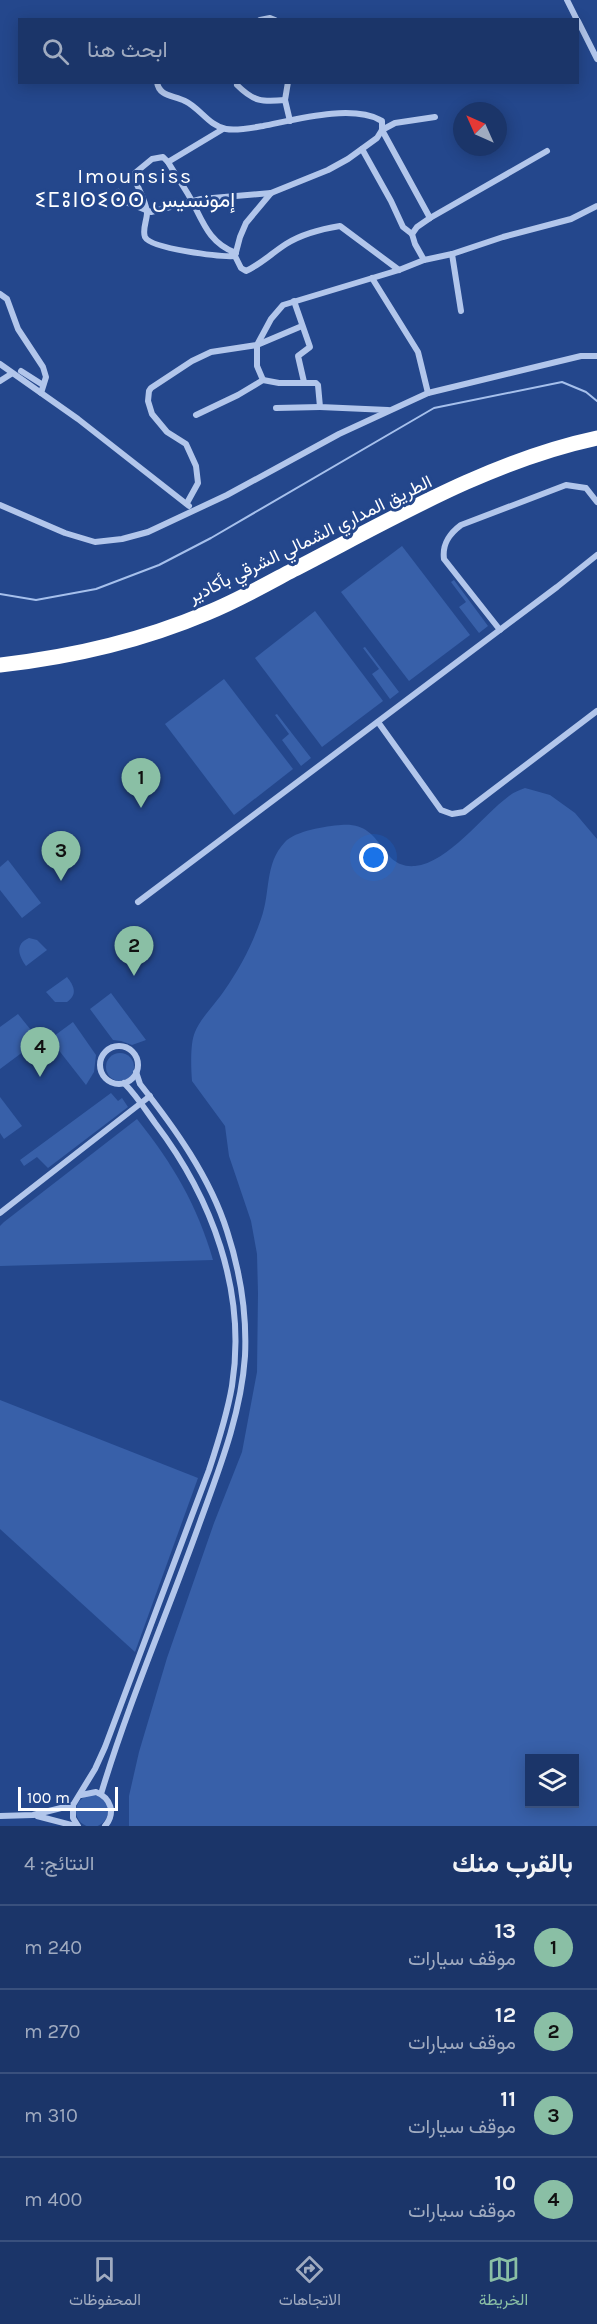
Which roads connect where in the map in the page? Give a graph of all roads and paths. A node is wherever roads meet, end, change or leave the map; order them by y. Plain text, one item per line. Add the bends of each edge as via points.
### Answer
1 (567, 0) edge
2 (576, 18) edge
3 (579, 24) edge
4 (597, 59) edge
5 (157, 84) edge
6 (288, 84) edge
7 (237, 85) dead end
8 (285, 100) junction
9 (435, 117) dead end
10 (290, 121) junction
11 (223, 129) junction
12 (382, 130) junction
13 (362, 149) junction
14 (547, 151) dead end
15 (168, 162) junction
16 (118, 192) dead end
17 (272, 194) junction
18 (193, 203) junction
19 (597, 206) edge
20 (147, 211) junction
21 (430, 218) junction
22 (412, 234) junction
23 (452, 254) junction
24 (236, 255) junction
25 (424, 260) junction
26 (399, 270) junction
27 (372, 278) junction
28 (0, 294) edge
29 (294, 301) junction
30 (461, 311) dead end
31 (302, 326) junction
32 (257, 345) junction
33 (597, 356) edge
34 (0, 364) edge
35 (21, 371) dead end
36 (10, 374) junction
37 (263, 380) junction
38 (0, 381) edge
39 (304, 382) junction
40 (43, 385) junction
41 (40, 393) junction
42 (428, 393) junction
43 (320, 407) junction
44 (276, 408) dead end
45 (392, 410) junction
46 (196, 415) dead end
47 (597, 430) edge
48 (597, 438) edge
49 (597, 502) edge
50 (0, 504) edge
51 (187, 504) junction
52 (194, 510) junction
53 (597, 555) edge
54 (500, 630) junction
55 (0, 656) edge
56 (0, 665) edge
57 (597, 711) edge
58 (378, 722) junction
59 (138, 902) dead end
60 (136, 1072) junction
61 (124, 1083) junction
62 (150, 1096) junction
63 (140, 1103) junction
64 (0, 1213) edge
65 (101, 1794) junction
66 (80, 1796) junction
67 (73, 1805) junction
68 (33, 1815) junction
69 (0, 1816) edge
70 (77, 1826) edge
71 (105, 1826) edge

1 - 2 street
3 - 4 street
5 - 11 street via 162,93 184,100
6 - 8 street
7 - 8 street via 258,101
8 - 10 street
9 - 12 street via 395,123
10 - 11 street
10 - 12 street via 353,112 382,121
11 - 15 street
12 - 13 street
12 - 21 street
13 - 17 street via 334,167
13 - 22 street via 403,227
14 - 21 street
15 - 18 street
15 - 20 street via 158,156 133,176
16 - 20 street via 128,203
17 - 18 street via 209,198
17 - 24 street via 246,224
18 - 20 street
18 - 24 street via 209,235
19 - 23 street via 571,219
20 - 24 street via 144,233 154,245 213,256
21 - 22 street
22 - 25 street
23 - 25 street
23 - 30 street
24 - 26 street via 246,271 288,242 340,226
25 - 26 street
26 - 27 street
27 - 29 street
27 - 42 street via 418,352
28 - 40 street via 7,299 18,329 43,367
29 - 31 street
29 - 32 street via 277,311
31 - 32 street
31 - 39 street via 310,346 298,356
32 - 37 street via 257,366
32 - 51 street via 211,352 149,391 152,414 167,432 186,444 196,466 198,483
33 - 42 street via 581,356
34 - 36 street
35 - 40 street
36 - 38 street
36 - 41 street
37 - 39 street
37 - 46 street
39 - 43 street via 318,385
40 - 41 street
41 - 51 street
42 - 45 street
43 - 44 street
43 - 45 street
45 - 52 street
47 - 55 highway, الطريق المداري الشمالي الشرقي بأكادير via 539,444 503,458 181,614 96,640
48 - 56 highway, الطريق المداري الشمالي الشرقي بأكادير via 497,469 208,613 93,649
49 - 54 street via 586,488 566,485 461,525 451,533 443,550 444,559
50 - 52 street via 95,542 148,532
51 - 52 street
53 - 54 street
54 - 58 street
57 - 58 street via 464,812 452,814 441,810
58 - 59 street
60 - 61 street
60 - 61 street via 137,1061 132,1052 122,1047 107,1050 100,1060 102,1074 110,1082
60 - 62 street
61 - 63 street
62 - 63 street
62 - 65 street via 194,1162 227,1229 239,1277 245,1354 239,1402 223,1457
63 - 64 street
63 - 66 street via 174,1147 212,1217 231,1291 235,1328 232,1386 213,1460 143,1648 95,1769
65 - 66 street via 90,1792
65 - 71 street via 112,1810
66 - 67 street
67 - 68 street
67 - 70 street
68 - 69 street
68 - 70 street

